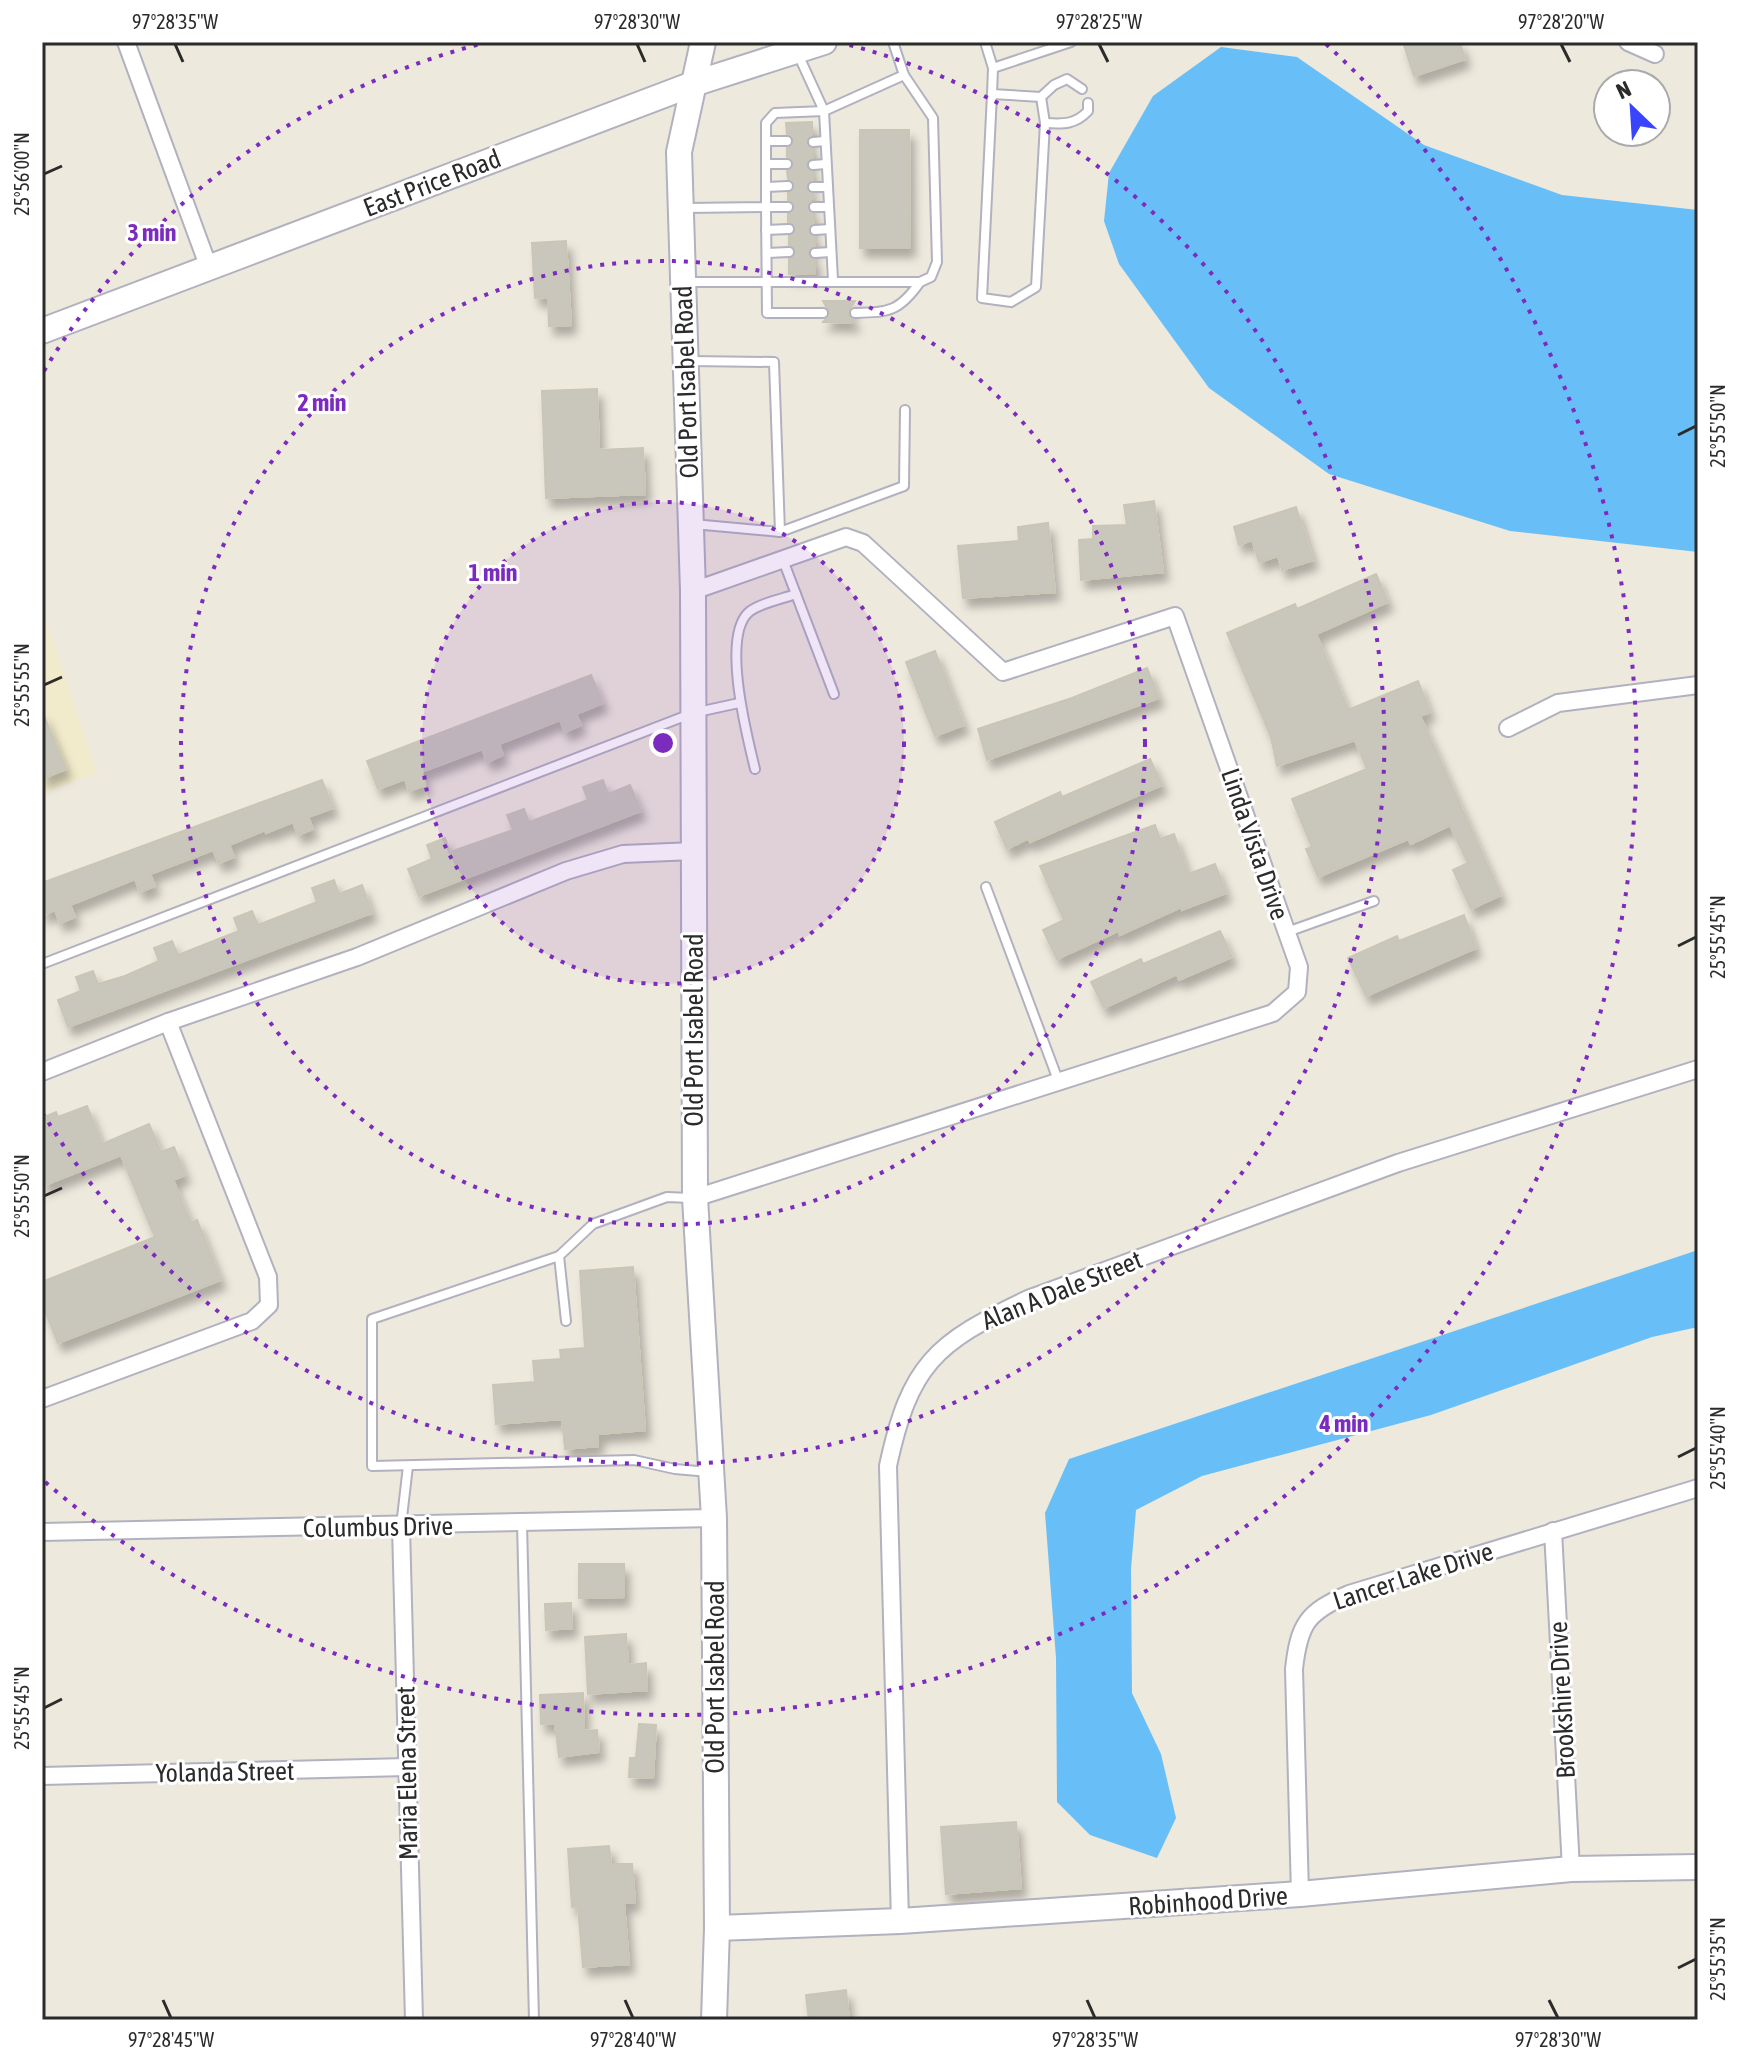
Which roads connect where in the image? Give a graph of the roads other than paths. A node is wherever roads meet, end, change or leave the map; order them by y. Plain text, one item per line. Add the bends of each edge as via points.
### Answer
1 (126, 42) edge
2 (703, 42) edge
3 (824, 42) edge
4 (893, 42) edge
5 (985, 42) edge
6 (1071, 42) edge
7 (1628, 42) edge
8 (797, 51) junction
9 (1655, 54) dead end
10 (993, 68) junction
11 (904, 75) junction
12 (693, 84) junction
13 (1082, 89) dead end
14 (992, 94) junction
15 (1041, 97) junction
16 (1088, 103) dead end
17 (824, 111) junction
18 (1045, 123) junction
19 (766, 141) junction
20 (787, 141) dead end
21 (825, 141) junction
22 (813, 142) dead end
23 (766, 164) junction
24 (787, 164) dead end
25 (826, 164) junction
26 (813, 165) dead end
27 (788, 186) dead end
28 (766, 187) junction
29 (813, 187) dead end
30 (828, 187) junction
31 (766, 207) junction
32 (788, 207) dead end
33 (814, 207) dead end
34 (829, 207) junction
35 (681, 208) junction
36 (789, 229) dead end
37 (830, 229) junction
38 (766, 230) junction
39 (815, 230) dead end
40 (789, 252) dead end
41 (831, 252) junction
42 (767, 253) junction
43 (815, 253) dead end
44 (209, 268) junction
45 (833, 280) junction
46 (767, 281) junction
47 (683, 282) junction
48 (920, 282) junction
49 (823, 313) dead end
50 (855, 313) dead end
51 (42, 331) edge
52 (686, 361) junction
53 (905, 410) dead end
54 (691, 524) junction
55 (780, 532) junction
56 (783, 560) junction
57 (693, 591) junction
58 (796, 594) junction
59 (1698, 685) edge
60 (834, 694) dead end
61 (739, 703) junction
62 (693, 713) junction
63 (1508, 728) dead end
64 (755, 769) dead end
65 (694, 851) junction
66 (986, 887) dead end
67 (1374, 901) dead end
68 (1286, 932) junction
69 (42, 964) edge
70 (168, 1022) junction
71 (1698, 1069) edge
72 (42, 1072) edge
73 (1058, 1080) junction
74 (695, 1198) junction
75 (559, 1256) junction
76 (566, 1321) dead end
77 (42, 1399) edge
78 (408, 1466) junction
79 (710, 1472) junction
80 (1698, 1488) edge
81 (714, 1518) junction
82 (522, 1523) junction
83 (401, 1527) junction
84 (1553, 1531) junction
85 (42, 1532) edge
86 (407, 1767) junction
87 (42, 1776) edge
88 (1698, 1867) edge
89 (1571, 1869) junction
90 (1300, 1894) junction
91 (900, 1921) junction
92 (717, 1928) junction
93 (414, 2020) edge
94 (534, 2020) edge
95 (714, 2020) edge

1 - 44 street
2 - 12 street, Old Port Isabel Road
3 - 8 street, East Price Road
4 - 11 lane
5 - 10 lane
6 - 10 lane
7 - 9 street
8 - 12 street, East Price Road
8 - 17 lane
10 - 14 lane
11 - 17 lane
11 - 48 lane via 933,118 937,262 931,277
12 - 35 street, Old Port Isabel Road via 679,152
12 - 44 street, East Price Road
13 - 15 lane via 1067,79
14 - 15 lane
14 - 18 lane via 982,298 1011,302 1036,287
15 - 18 lane
16 - 18 lane via 1081,119
17 - 19 lane via 775,113 766,123
17 - 21 lane
19 - 20 lane
19 - 23 lane
21 - 22 lane
21 - 25 lane
23 - 24 lane
23 - 28 lane
25 - 26 lane
25 - 30 lane
27 - 28 lane
28 - 31 lane
29 - 30 lane
30 - 34 lane
31 - 32 lane
31 - 35 lane
31 - 38 lane
33 - 34 lane
34 - 37 lane
35 - 47 street, Old Port Isabel Road
36 - 38 lane
37 - 39 lane
37 - 41 lane
38 - 42 lane
40 - 42 lane
41 - 43 lane
41 - 45 lane
42 - 46 lane
44 - 51 street, East Price Road
45 - 46 lane
45 - 48 lane
46 - 47 lane
46 - 49 lane via 767,313
47 - 52 street, Old Port Isabel Road
48 - 50 lane via 891,311
52 - 54 street, Old Port Isabel Road
52 - 55 lane via 774,362
53 - 55 lane via 904,486
54 - 55 lane
54 - 57 street, Old Port Isabel Road
56 - 57 street, Linda Vista Drive
56 - 58 lane
56 - 68 street, Linda Vista Drive via 846,537 863,543 1003,672 1175,616
57 - 62 street, Old Port Isabel Road
58 - 60 lane
58 - 61 lane via 749,611 738,628
59 - 63 street via 1558,703
61 - 62 lane
61 - 64 lane
62 - 65 street, Old Port Isabel Road
62 - 69 lane
65 - 70 street via 623,854 566,871 357,957
65 - 74 street, Old Port Isabel Road
66 - 73 lane
67 - 68 lane
68 - 73 street, Linda Vista Drive via 1299,967 1297,992 1273,1013
70 - 72 street
70 - 77 street via 268,1277 269,1305 252,1321
71 - 91 street, Alan A Dale Street via 1398,1163 1028,1299 979,1322 943,1348 912,1384 888,1466
73 - 74 street, Linda Vista Drive
74 - 75 lane via 667,1197 593,1224
74 - 79 street, Old Port Isabel Road
75 - 76 lane
75 - 78 lane via 372,1319 372,1466
78 - 79 lane via 634,1460
78 - 83 lane
79 - 81 street, Old Port Isabel Road
80 - 84 street, Lancer Lake Drive
81 - 82 street, Columbus Drive
81 - 92 street, Old Port Isabel Road
82 - 83 street, Columbus Drive
82 - 94 lane
83 - 85 street, Columbus Drive
83 - 86 street, Maria Elena Street
84 - 89 street, Brookshire Drive
84 - 90 street, Lancer Lake Drive via 1349,1594 1319,1607 1298,1633 1294,1669
86 - 87 street, Yolanda Street
86 - 93 street, Maria Elena Street
88 - 89 street, Robinhood Drive
89 - 90 street, Robinhood Drive
90 - 91 street, Robinhood Drive
91 - 92 street, Robinhood Drive
92 - 95 street, Old Port Isabel Road

